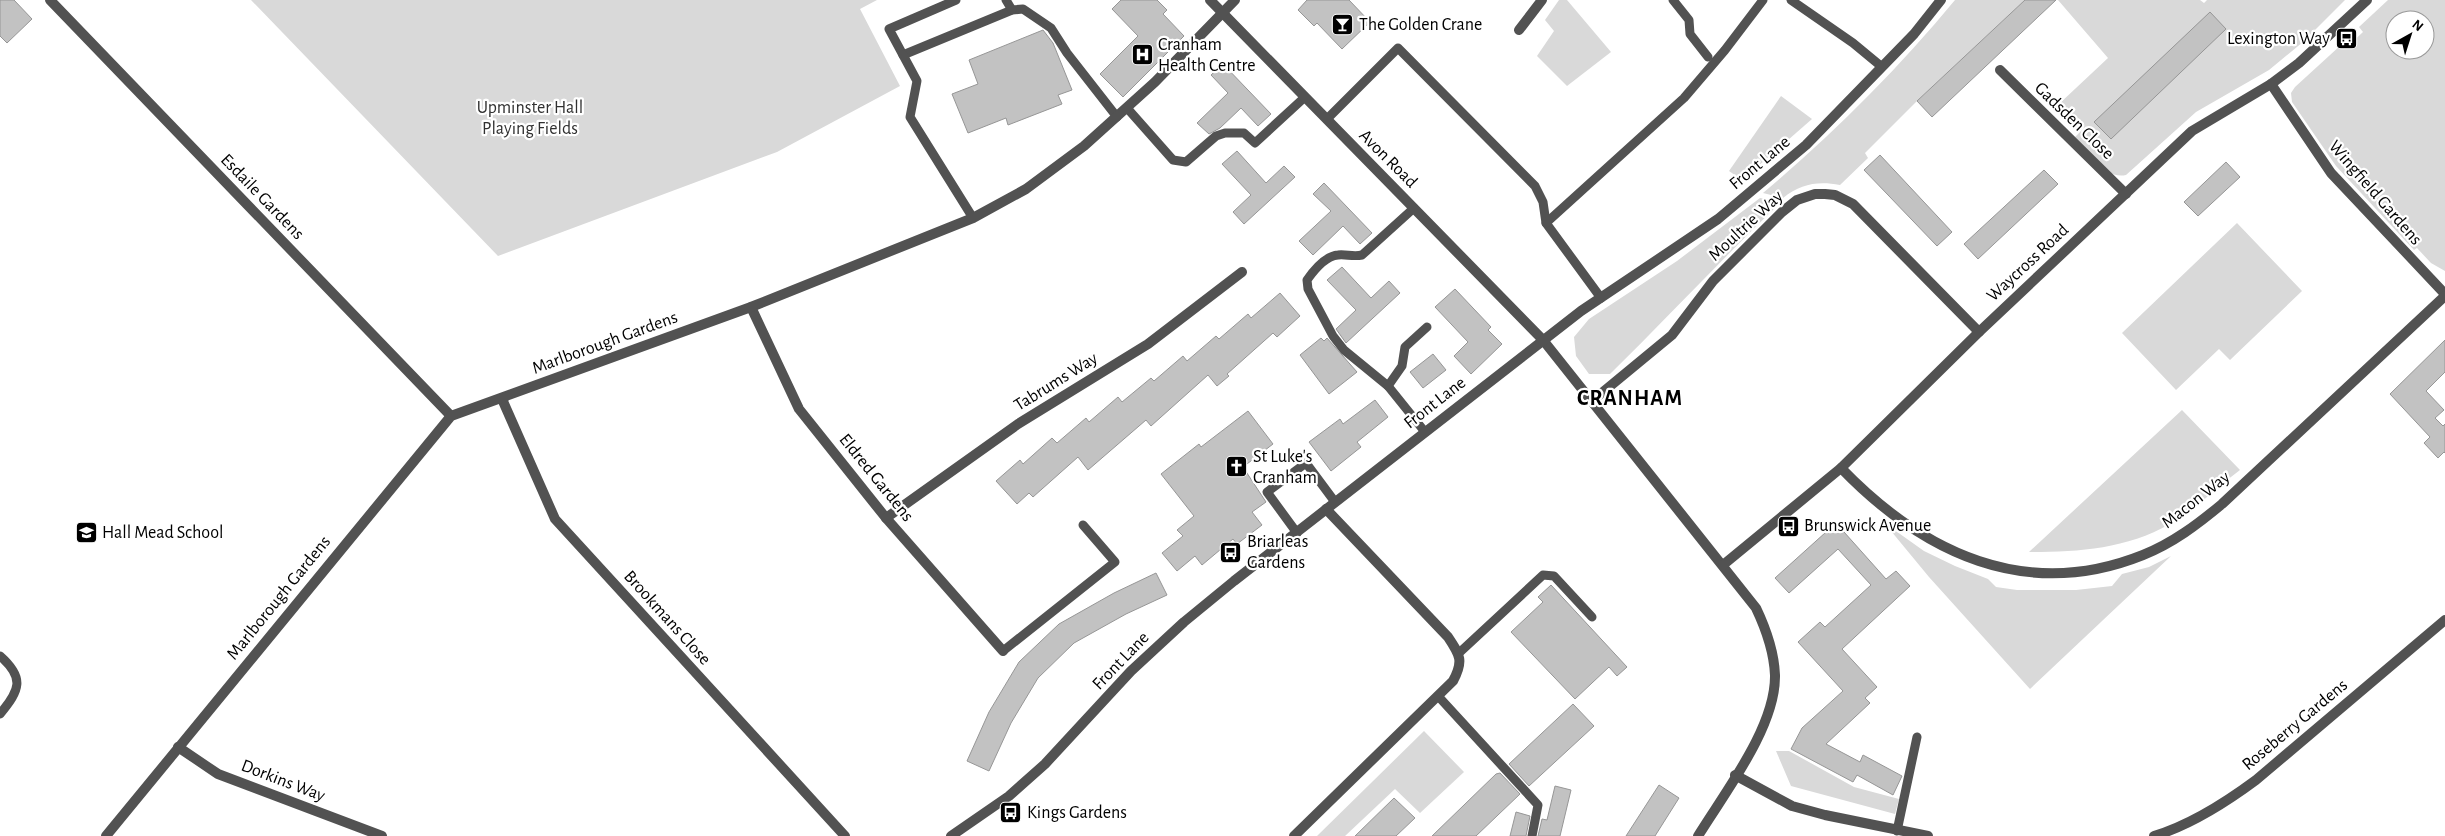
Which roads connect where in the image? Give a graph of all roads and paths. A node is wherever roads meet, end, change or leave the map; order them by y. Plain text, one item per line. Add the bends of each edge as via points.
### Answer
1 (50, 0) edge
2 (956, 0) edge
3 (1006, 0) edge
4 (1210, 0) edge
5 (1235, 0) edge
6 (1542, 0) edge
7 (1673, 0) edge
8 (1763, 0) edge
9 (1791, 0) edge
10 (1941, 0) edge
11 (2367, 0) edge
12 (1012, 10) junction
13 (1223, 13) junction
14 (1519, 30) dead end
15 (903, 55) junction
16 (1708, 57) dead end
17 (1882, 67) junction
18 (2000, 70) dead end
19 (2271, 84) junction
20 (1305, 97) junction
21 (1127, 108) junction
22 (1117, 117) junction
23 (1327, 119) junction
24 (2126, 194) junction
25 (1414, 208) junction
26 (973, 218) junction
27 (1546, 223) junction
28 (1242, 272) dead end
29 (2445, 295) edge
30 (1601, 298) junction
31 (751, 307) junction
32 (1427, 326) dead end
33 (1979, 332) junction
34 (1543, 340) junction
35 (1388, 386) junction
36 (502, 399) junction
37 (1592, 401) junction
38 (451, 416) junction
39 (1425, 432) junction
40 (1841, 468) junction
41 (1335, 502) junction
42 (1326, 509) junction
43 (886, 518) junction
44 (1083, 525) dead end
45 (1297, 533) junction
46 (1723, 565) junction
47 (1592, 617) dead end
48 (2445, 620) edge
49 (1003, 651) joint
50 (1459, 653) junction
51 (0, 656) edge
52 (1438, 696) junction
53 (0, 714) edge
54 (1917, 737) dead end
55 (178, 747) junction
56 (1736, 776) junction
57 (1896, 831) junction
58 (106, 836) edge
59 (382, 836) edge
60 (845, 836) edge
61 (951, 836) edge
62 (1294, 836) edge
63 (1532, 836) edge
64 (1698, 836) edge
65 (1928, 836) edge
66 (2154, 836) edge

1 - 38 street, Esdaile Gardens
2 - 15 lane via 889,29
3 - 12 lane
4 - 13 street, Avon Road
5 - 13 street, Marlborough Gardens
6 - 14 street
7 - 16 lane via 1689,20 1690,34
8 - 27 lane via 1684,98
9 - 17 lane via 1854,43
10 - 17 street, Front Lane
11 - 19 street, Waycross Road via 2299,64
12 - 15 lane
12 - 22 lane via 1023,9 1051,28
13 - 20 street, Avon Road
13 - 21 street, Marlborough Gardens
15 - 26 lane via 917,81 910,117
17 - 30 street, Front Lane via 1806,145 1718,219
18 - 24 street, Gadsden Close
19 - 24 street, Waycross Road via 2192,131
19 - 29 street, Wingfield Gardens via 2331,173
20 - 21 lane via 1255,143 1244,133 1225,132 1186,162 1173,160
20 - 23 street, Avon Road
21 - 22 street, Marlborough Gardens
22 - 26 street, Marlborough Gardens via 1026,189
23 - 25 street, Avon Road
23 - 27 lane via 1398,48 1535,186 1543,202
24 - 33 street, Waycross Road
25 - 34 street, Avon Road
25 - 35 lane via 1362,255 1327,258 1307,280 1308,289 1332,336
26 - 31 street, Marlborough Gardens
27 - 30 lane
28 - 43 street, Tabrums Way via 1148,344 1018,424
29 - 40 street, Macon Way via 2198,524 2142,555 2102,567 2042,574 2008,571 1968,559 1933,542 1901,520
30 - 34 street, Front Lane
31 - 36 street, Marlborough Gardens
31 - 43 street, Eldred Gardens via 799,409
32 - 35 lane via 1405,347 1402,366
33 - 37 street, Moultrie Way via 1853,204 1835,195 1815,194 1797,200 1782,212 1713,280 1672,335
33 - 40 street, Waycross Road
34 - 37 street
34 - 39 street, Front Lane
35 - 39 lane
36 - 38 street, Marlborough Gardens
36 - 60 street, Brookmans Close via 555,518
37 - 46 street
38 - 55 street, Marlborough Gardens
39 - 41 street, Front Lane
40 - 46 street, Waycross Road
41 - 42 street, Front Lane
41 - 45 lane via 1306,463 1266,492
42 - 45 street, Front Lane
42 - 50 street via 1448,637
43 - 49 street, Eldred Gardens
44 - 49 lane via 1115,562
45 - 61 street, Front Lane via 1184,622 1131,671 1045,764 1009,796
46 - 56 street via 1756,608 1766,630 1775,675 1767,718
47 - 50 lane via 1554,576 1543,575
48 - 66 street, Roseberry Gardens via 2243,790 2182,826
50 - 52 street via 1460,668 1453,681
51 - 53 lane via 16,672 19,681 14,696
52 - 62 street
52 - 63 lane via 1538,805
54 - 57 lane
55 - 58 street, Marlborough Gardens
55 - 59 street, Dorkins Way via 218,774
56 - 57 street via 1792,806
56 - 64 street
57 - 65 street

